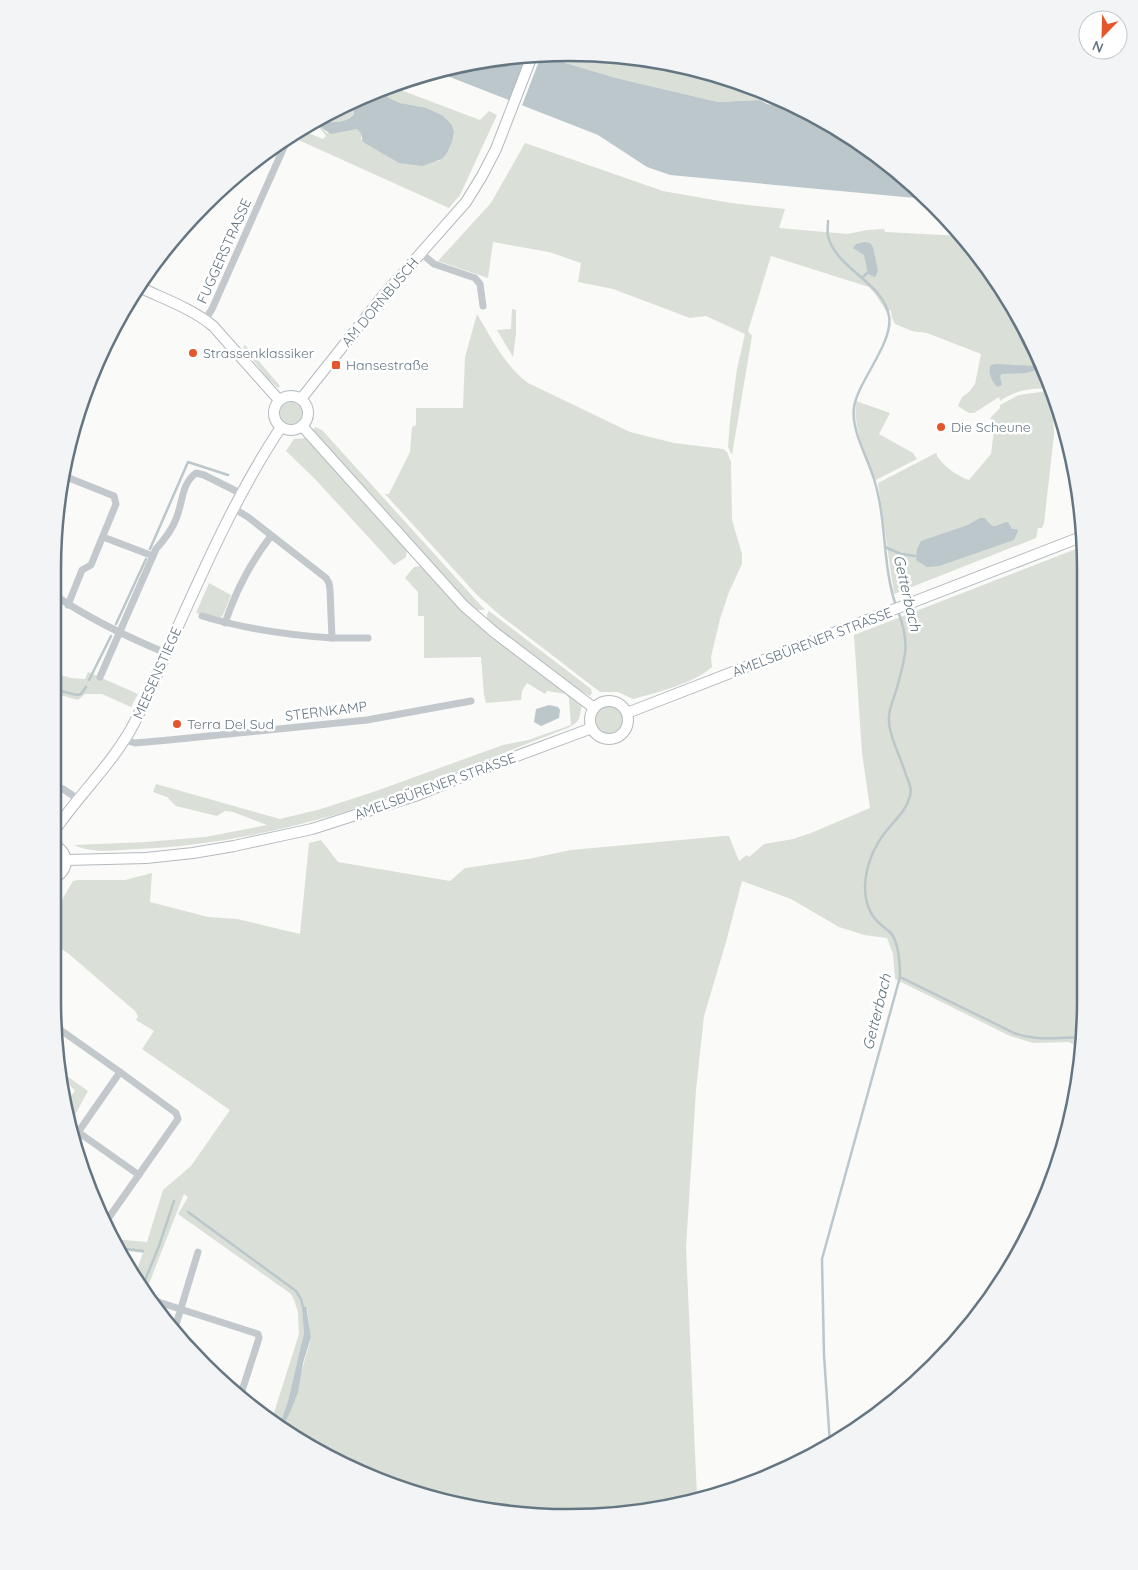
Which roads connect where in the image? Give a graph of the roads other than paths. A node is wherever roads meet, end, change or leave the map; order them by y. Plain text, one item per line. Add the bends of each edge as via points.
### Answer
1 (530, 63) edge
2 (283, 150) edge
3 (421, 254) junction
4 (145, 290) edge
5 (484, 306) dead end
6 (205, 320) junction
7 (301, 399) junction
8 (279, 400) junction
9 (302, 426) junction
10 (281, 428) junction
11 (70, 479) edge
12 (240, 493) junction
13 (233, 508) junction
14 (271, 536) junction
15 (103, 537) junction
16 (1076, 539) edge
17 (153, 556) junction
18 (61, 600) edge
19 (68, 605) junction
20 (202, 616) dead end
21 (226, 623) junction
22 (120, 633) junction
23 (332, 638) junction
24 (368, 638) dead end
25 (166, 654) junction
26 (100, 677) dead end
27 (471, 701) dead end
28 (594, 708) junction
29 (627, 713) junction
30 (592, 728) junction
31 (125, 740) junction
32 (61, 787) edge
33 (78, 799) junction
34 (61, 822) edge
35 (61, 850) edge
36 (66, 860) junction
37 (61, 872) edge
38 (62, 1031) edge
39 (120, 1072) junction
40 (79, 1131) edge
41 (79, 1133) edge
42 (139, 1175) junction
43 (110, 1216) edge
44 (198, 1252) dead end
45 (161, 1303) edge
46 (180, 1309) junction
47 (176, 1323) edge
48 (242, 1390) edge

1 - 3 street, AM DORNBUSCH via 512,112 482,176 466,202
2 - 6 street, FUGGERSTRASSE
3 - 5 street, AM DORNBUSCH via 434,264 476,278
3 - 7 street, AM DORNBUSCH
4 - 6 street
6 - 8 street
7 - 8 street via 292,395
7 - 9 street via 308,410
8 - 10 street via 273,413
9 - 10 street via 293,430
9 - 28 street via 464,606
10 - 12 street, MEESENSTIEGE
11 - 15 street via 114,496 116,504
12 - 13 street, MEESENSTIEGE
12 - 17 street via 204,475 196,473 189,478 176,520
13 - 14 street
13 - 25 street, MEESENSTIEGE
14 - 21 street via 243,576
14 - 23 street via 330,583
15 - 17 street
15 - 19 street via 91,565 82,570
16 - 29 street, AMELSBÜRENER STRASSE
17 - 22 street
18 - 19 street
19 - 22 street
20 - 21 street
21 - 23 street via 275,633
22 - 25 street
22 - 26 street
23 - 24 street
25 - 31 street, MEESENSTIEGE
27 - 31 street, STERNKAMP via 367,720 150,742
28 - 29 street via 612,701
28 - 30 street via 590,717
29 - 30 street via 627,727 617,737 603,738
30 - 36 street, AMELSBÜRENER STRASSE via 418,795 312,829 193,853 137,859
31 - 33 street, MEESENSTIEGE
32 - 33 street
33 - 34 street, MEESENSTIEGE
35 - 36 street
36 - 37 street
38 - 39 street
39 - 40 street
39 - 42 street via 178,1116
41 - 42 street
42 - 43 street
44 - 46 street
45 - 46 street
46 - 47 street
46 - 48 street via 258,1334

